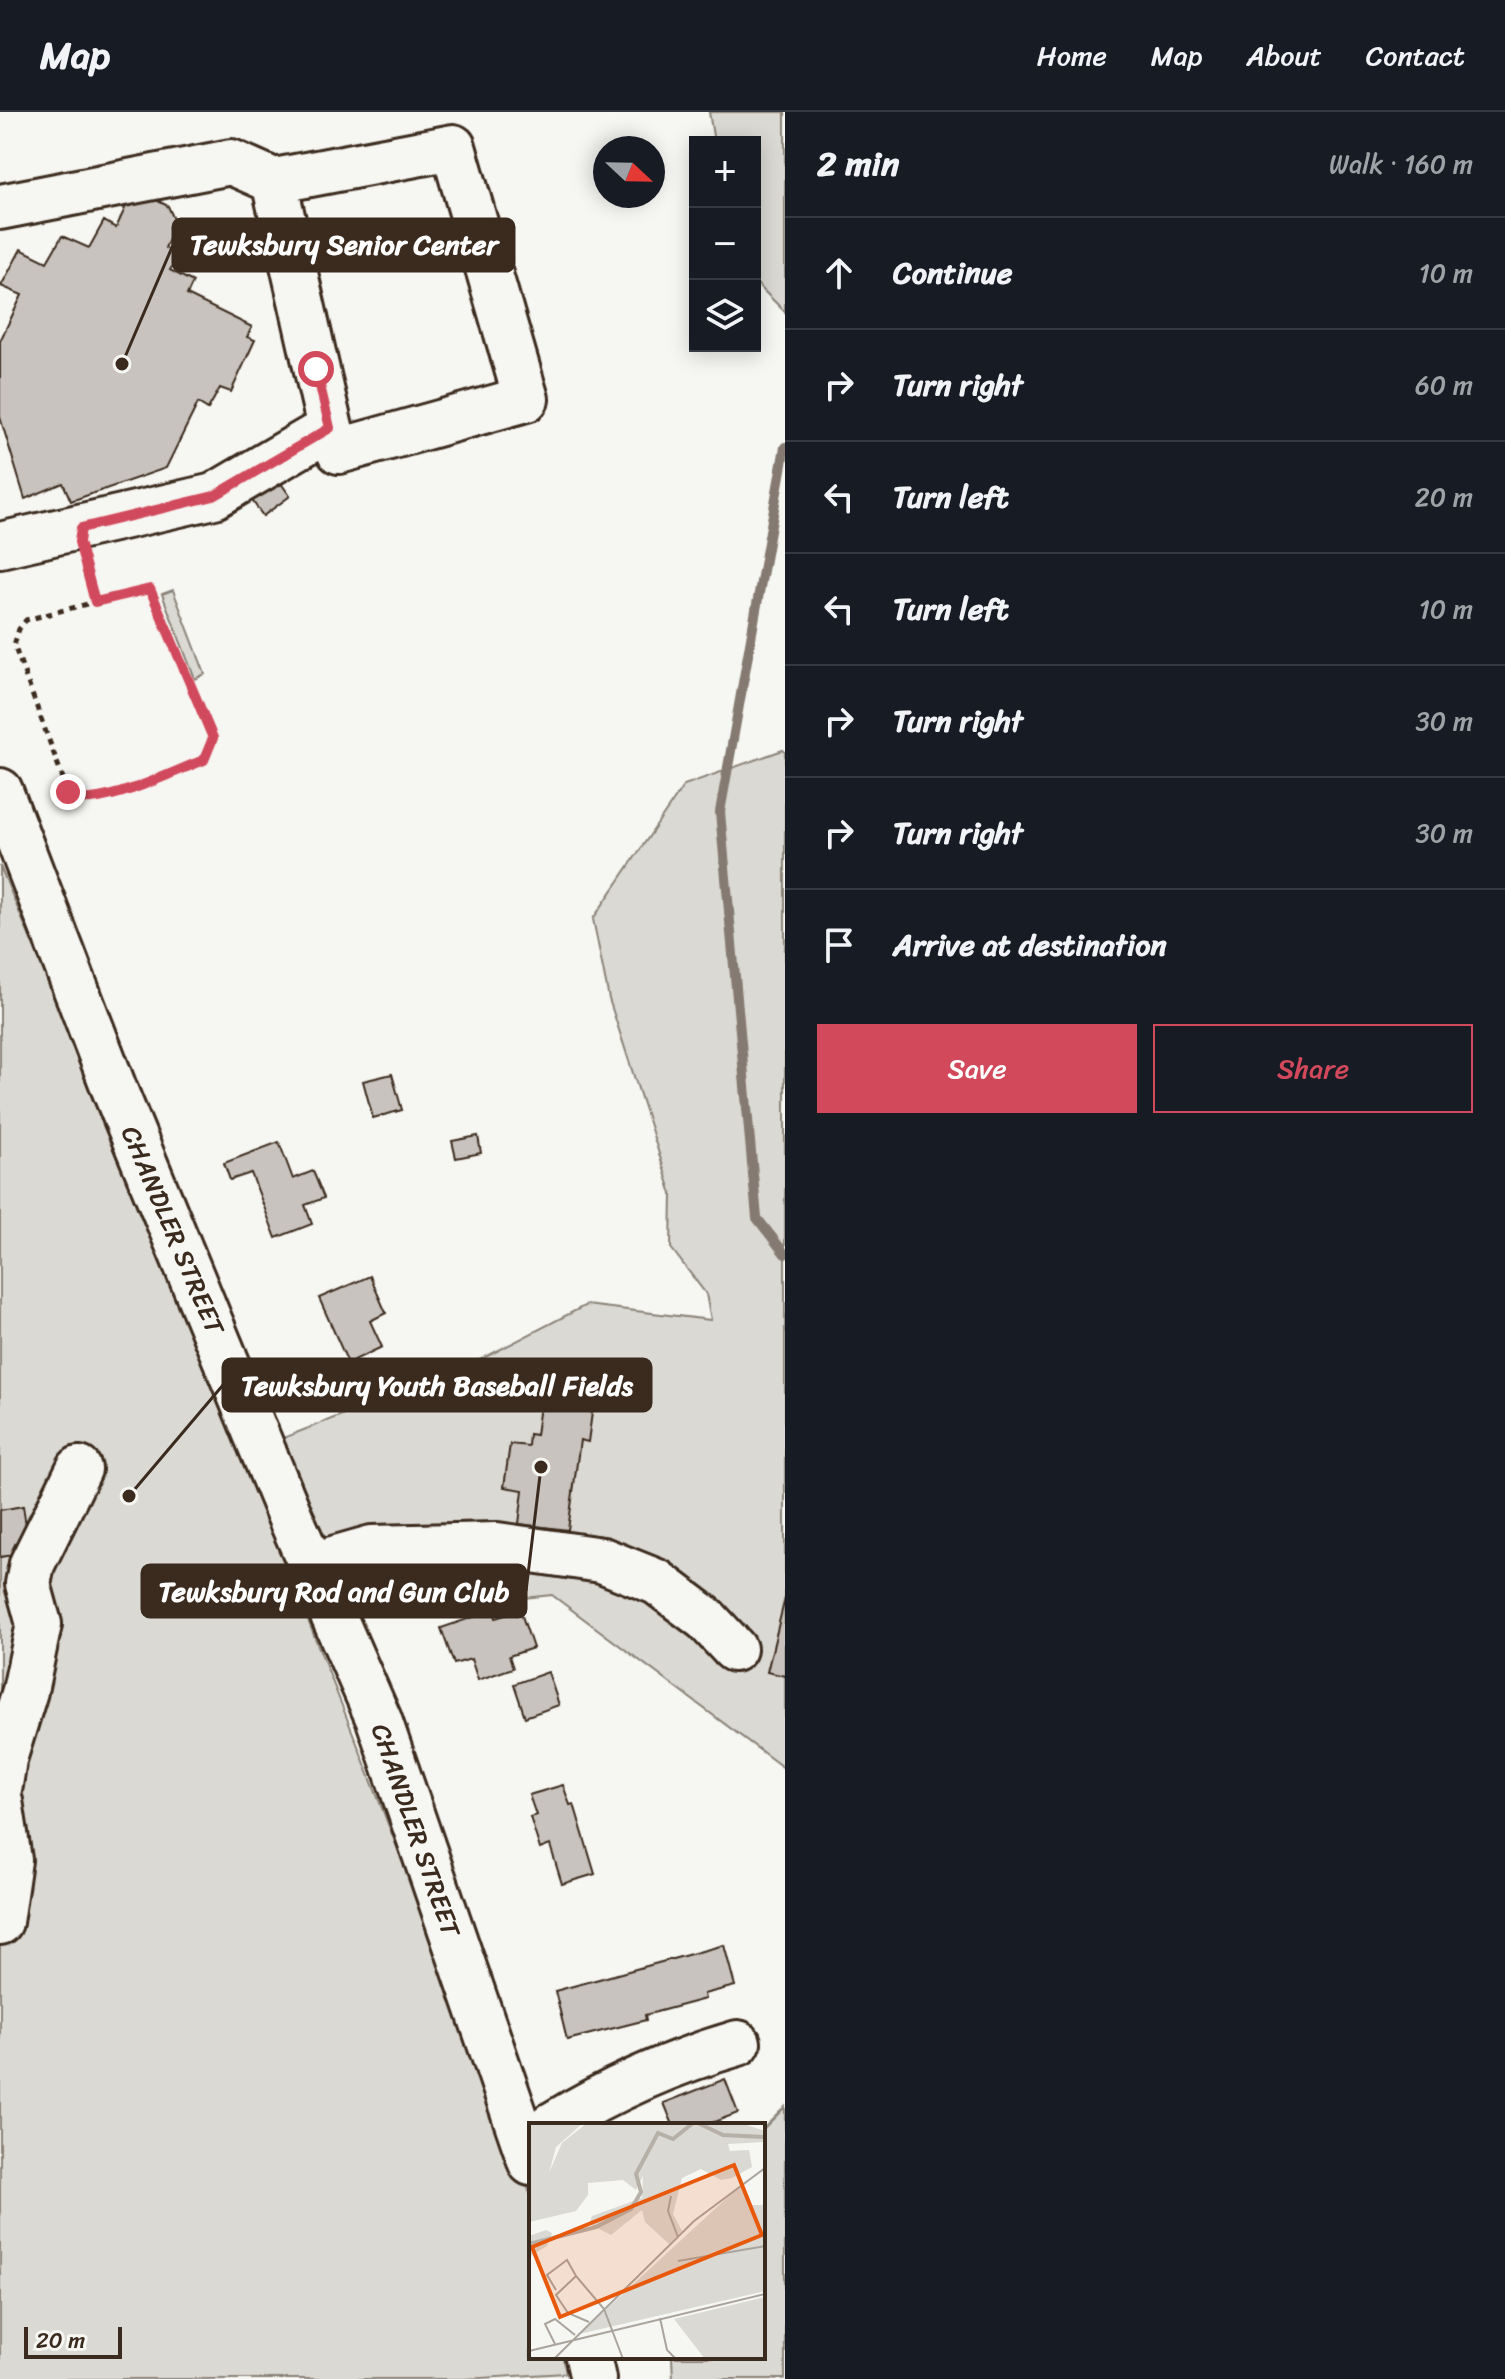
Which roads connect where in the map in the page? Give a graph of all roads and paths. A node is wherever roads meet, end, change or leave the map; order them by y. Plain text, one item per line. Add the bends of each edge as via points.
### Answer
1 (274, 181) junction
2 (0, 207) edge
3 (330, 428) junction
4 (81, 528) junction
5 (0, 545) edge
6 (95, 602) junction
7 (0, 791) edge
8 (79, 1469) dead end
9 (312, 1565) junction
10 (734, 1649) dead end
11 (0, 1785) edge
12 (0, 1801) edge
13 (0, 1922) edge
14 (738, 2043) dead end
15 (564, 2123) edge
16 (529, 2128) edge
17 (588, 2359) edge
18 (593, 2379) edge

1 - 2 street via 231,162
1 - 3 street
1 - 3 street via 453,147 526,399 339,451
3 - 4 street via 214,496
4 - 5 street
4 - 6 path via 79,542
6 - 6 path via 26,620 14,645 68,792 91,799 204,760 213,738 150,589
7 - 9 street, CHANDLER STREET via 115,1091
8 - 11 street via 32,1564 28,1584 39,1624
9 - 10 street via 372,1548 497,1545 602,1560 657,1582 706,1619
9 - 16 street, CHANDLER STREET via 379,1720
12 - 13 street via 9,1860
14 - 15 street via 684,2058 621,2086
17 - 18 street

